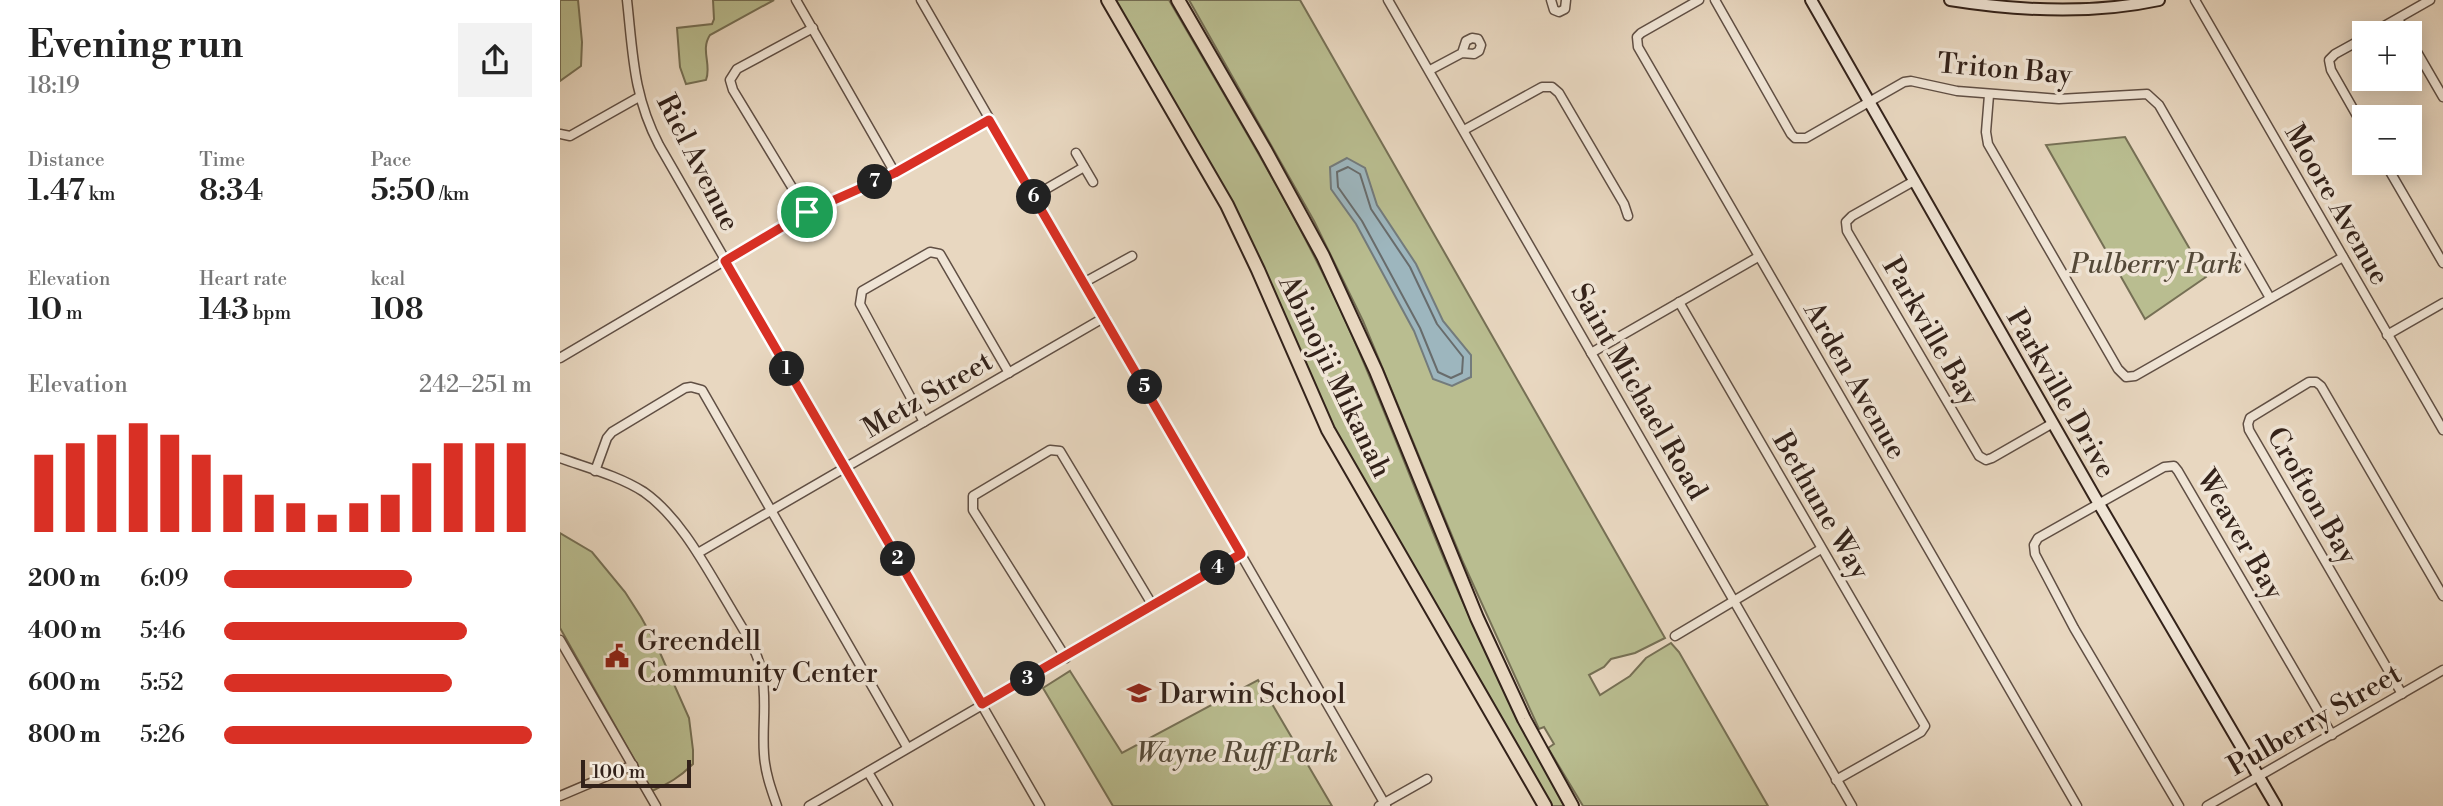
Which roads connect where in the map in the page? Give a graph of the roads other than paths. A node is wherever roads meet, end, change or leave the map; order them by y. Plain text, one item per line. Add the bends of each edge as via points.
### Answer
1 (627, 0) edge
2 (796, 0) edge
3 (921, 0) edge
4 (1108, 0) edge
5 (1178, 0) edge
6 (1388, 0) edge
7 (1552, 0) edge
8 (1566, 0) edge
9 (1699, 0) edge
10 (1715, 0) edge
11 (1811, 0) edge
12 (1950, 0) edge
13 (2159, 0) edge
14 (2195, 0) edge
15 (2430, 0) edge
16 (2398, 19) joint
17 (2394, 21) edge
18 (813, 28) junction
19 (2352, 45) edge
20 (1462, 52) dead end
21 (2422, 61) edge
22 (1430, 71) junction
23 (1989, 95) junction
24 (639, 97) junction
25 (2443, 97) edge
26 (1869, 101) junction
27 (2352, 107) edge
28 (989, 120) junction
29 (1464, 130) junction
30 (560, 134) edge
31 (1076, 153) dead end
32 (1084, 167) junction
33 (895, 173) junction
34 (2392, 175) edge
35 (1914, 181) junction
36 (1093, 182) dead end
37 (1034, 196) junction
38 (807, 212) junction
39 (1628, 216) dead end
40 (1132, 256) dead end
41 (1758, 257) junction
42 (2343, 257) junction
43 (725, 261) junction
44 (2443, 263) edge
45 (1085, 282) junction
46 (2270, 298) junction
47 (1679, 302) junction
48 (2443, 303) edge
49 (1105, 317) junction
50 (2387, 335) junction
51 (1591, 353) junction
52 (560, 358) edge
53 (1009, 373) junction
54 (925, 422) junction
55 (2053, 423) junction
56 (2443, 430) edge
57 (560, 458) edge
58 (844, 468) junction
59 (595, 471) junction
60 (2099, 504) junction
61 (772, 510) junction
62 (1821, 549) junction
63 (698, 553) junction
64 (1241, 554) junction
65 (2443, 596) edge
66 (1734, 599) junction
67 (1153, 606) junction
68 (1675, 636) dead end
69 (560, 640) edge
70 (1066, 658) junction
71 (2443, 670) edge
72 (2402, 694) junction
73 (982, 704) junction
74 (2332, 735) junction
75 (907, 747) junction
76 (633, 765) junction
77 (868, 772) junction
78 (2259, 776) junction
79 (1427, 779) dead end
80 (1836, 780) junction
81 (560, 796) edge
82 (1383, 805) edge
83 (656, 806) edge
84 (777, 806) edge
85 (809, 806) edge
86 (888, 806) edge
87 (1041, 806) edge
88 (1545, 806) edge
89 (1573, 806) edge
90 (1852, 806) edge
91 (2077, 806) edge
92 (2179, 806) edge
93 (2207, 806) edge
94 (2276, 806) edge

1 - 24 street, Riel Avenue
2 - 18 street
3 - 28 street
4 - 88 main road, Abinojii Mikanah via 1227,205 1328,430
5 - 89 main road, Abinojii Mikanah via 1322,256 1376,371 1477,618 1524,719
6 - 22 street, Saint Michael Road
7 - 8 street via 1559,12 1565,9
9 - 41 street, Arden Avenue via 1640,33 1637,42
10 - 26 street, Triton Bay via 1795,138 1806,138
11 - 26 street, Parkville Drive
12 - 13 street via 2053,10 2101,9
14 - 42 street, Moore Avenue
15 - 16 street
16 - 17 street
18 - 33 street
18 - 38 street via 737,69 730,80
19 - 27 street via 2329,61
20 - 22 street
21 - 25 street
22 - 29 street, Saint Michael Road
23 - 26 street, Triton Bay via 1910,81
23 - 46 street, Triton Bay via 2069,99 2140,93 2154,99
23 - 46 street via 1988,144 2121,374 2135,376
24 - 30 street via 570,136
24 - 43 street, Riel Avenue via 659,145
26 - 35 street, Parkville Drive
28 - 33 street
28 - 37 street
29 - 39 street via 1542,87 1552,87
29 - 51 street, Saint Michael Road
31 - 32 street
32 - 36 street
32 - 37 street
33 - 38 street
34 - 44 street
35 - 55 street, Parkville Drive
35 - 55 street, Parkville Bay via 1852,216 1846,222 1847,231 1979,456 1992,458
37 - 45 street
38 - 43 street
40 - 45 street
41 - 47 street
41 - 91 street, Arden Avenue
42 - 46 street
42 - 50 street, Moore Avenue
43 - 52 street
43 - 58 street, Riel Avenue
45 - 49 street
47 - 51 street
47 - 62 street, Bethune Way
48 - 50 street
49 - 53 street, Metz Street
49 - 64 street
50 - 56 street, Moore Avenue
51 - 66 street, Saint Michael Road
53 - 54 street, Metz Street
53 - 54 street via 940,254 930,252 862,291 860,304
54 - 58 street, Metz Street
55 - 60 street, Parkville Drive
57 - 59 street
58 - 61 street, Metz Street
58 - 73 street, Riel Avenue
59 - 61 street via 611,432 685,388 697,387
59 - 63 street via 631,484 660,505
60 - 74 street, Weaver Bay via 2164,467 2174,466
60 - 78 street, Parkville Drive
60 - 92 street, Weaver Bay via 2039,538 2035,554
61 - 63 street, Metz Street
61 - 75 street
62 - 66 street
62 - 80 street, Bethune Way via 1925,726
63 - 84 street via 762,670 764,756
64 - 67 street
64 - 82 street
65 - 72 street, Crofton Bay via 2321,386 2309,382 2250,418 2249,430
66 - 68 street
66 - 80 street, Saint Michael Road
67 - 70 street
67 - 70 street via 1060,452 1050,450 973,496 973,510
69 - 76 street
70 - 73 street
71 - 72 street, Pulberry Street
72 - 74 street, Pulberry Street
73 - 75 street
73 - 87 street, Riel Avenue
74 - 78 street, Pulberry Street
75 - 77 street
76 - 81 street
76 - 83 street
77 - 85 street
77 - 86 street
78 - 93 street, Pulberry Street
78 - 94 street, Parkville Drive
79 - 82 street
80 - 90 street, Saint Michael Road

